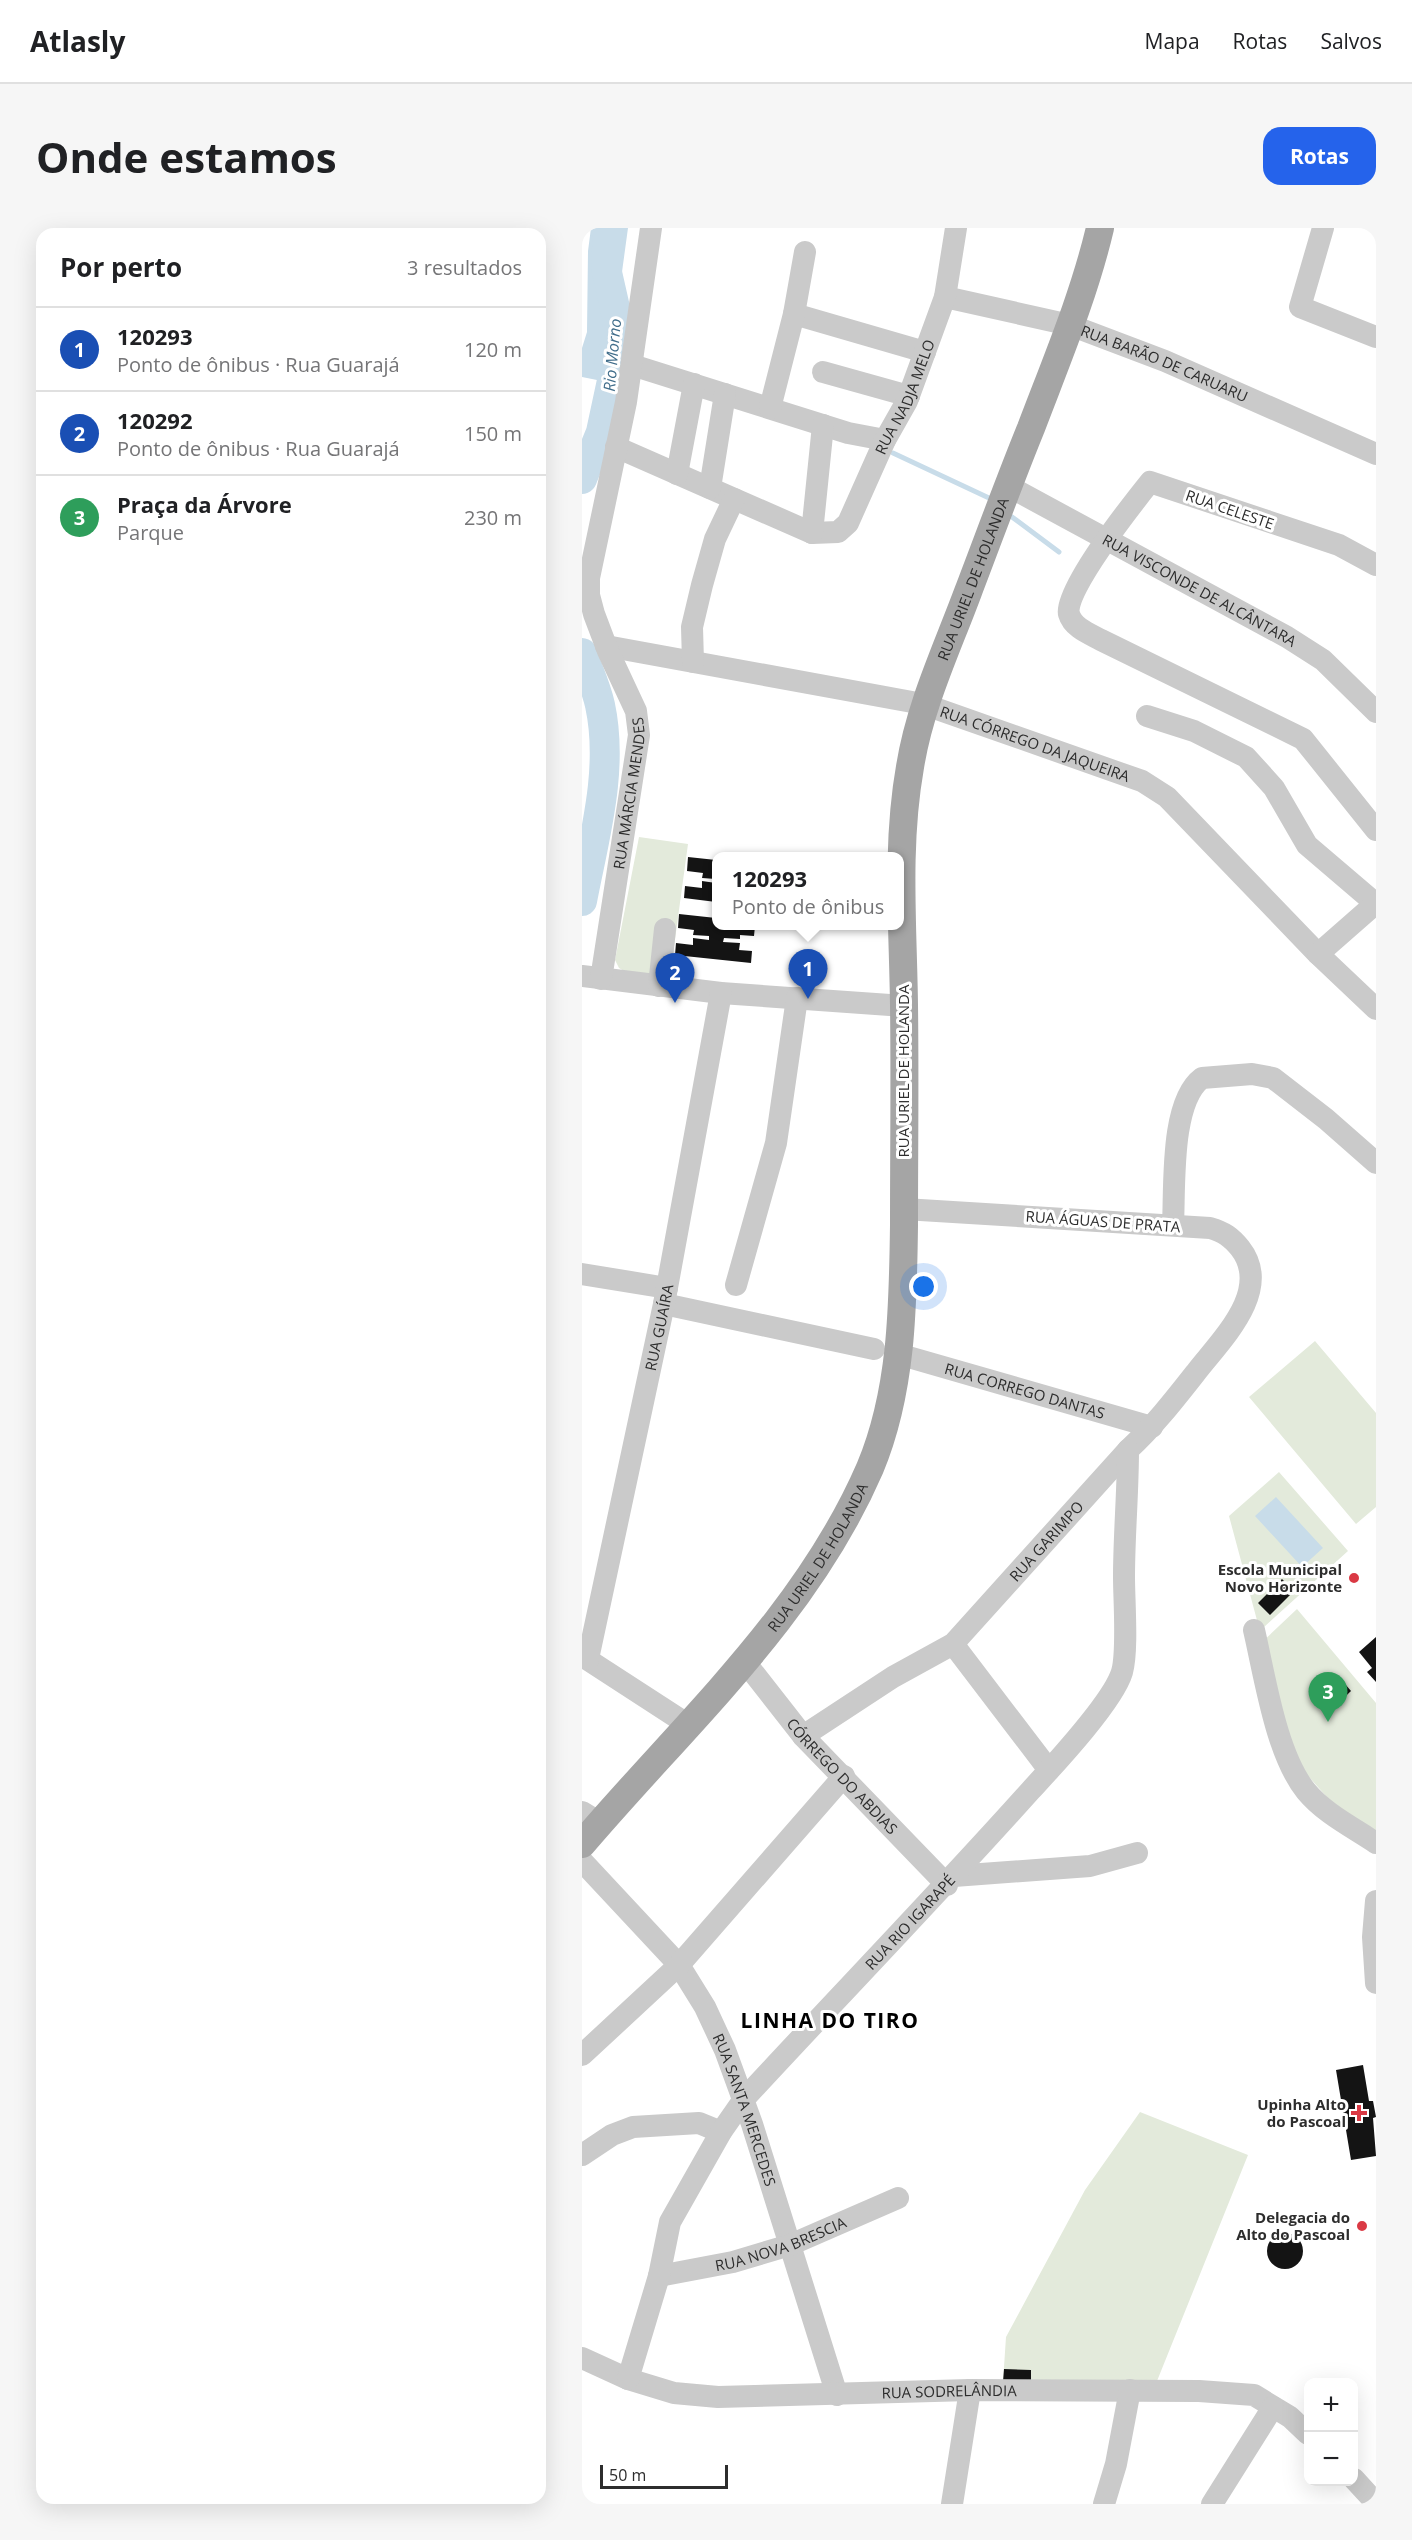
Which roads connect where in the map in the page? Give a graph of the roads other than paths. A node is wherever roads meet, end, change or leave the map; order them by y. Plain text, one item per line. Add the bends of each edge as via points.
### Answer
1 (651, 228) edge
2 (956, 228) edge
3 (1100, 228) edge
4 (1323, 228) edge
5 (804, 252) dead end
6 (945, 297) junction
7 (794, 314) junction
8 (1070, 325) junction
9 (1376, 337) edge
10 (925, 352) junction
11 (632, 365) junction
12 (823, 372) dead end
13 (694, 384) junction
14 (725, 394) junction
15 (909, 396) junction
16 (770, 408) junction
17 (823, 424) junction
18 (885, 440) junction
19 (616, 447) junction
20 (1376, 454) edge
21 (677, 474) junction
22 (1008, 486) junction
23 (710, 488) junction
24 (734, 499) junction
25 (812, 533) junction
26 (1106, 539) junction
27 (1376, 565) edge
28 (606, 645) junction
29 (693, 662) junction
30 (923, 704) junction
31 (1376, 712) edge
32 (1147, 716) dead end
33 (1376, 830) edge
34 (903, 852) edge
35 (1376, 904) edge
36 (666, 929) dead end
37 (902, 930) edge
38 (1318, 954) junction
39 (592, 978) edge
40 (659, 986) junction
41 (721, 993) junction
42 (795, 1006) junction
43 (904, 1006) junction
44 (1376, 1009) edge
45 (1376, 1163) edge
46 (904, 1209) junction
47 (1173, 1225) junction
48 (582, 1274) edge
49 (736, 1285) dead end
50 (666, 1296) junction
51 (1246, 1299) joint
52 (886, 1352) junction
53 (1152, 1427) junction
54 (1128, 1450) junction
55 (1254, 1630) dead end
56 (953, 1644) junction
57 (585, 1658) edge
58 (745, 1662) junction
59 (690, 1726) junction
60 (803, 1736) junction
61 (1049, 1770) junction
62 (843, 1776) junction
63 (588, 1827) edge
64 (1376, 1843) edge
65 (1137, 1853) dead end
66 (582, 1861) edge
67 (951, 1880) junction
68 (1376, 1901) edge
69 (679, 1965) junction
70 (1376, 1982) edge
71 (582, 2055) edge
72 (744, 2099) junction
73 (721, 2132) junction
74 (582, 2155) edge
75 (898, 2198) dead end
76 (790, 2244) junction
77 (659, 2276) junction
78 (582, 2358) edge
79 (628, 2379) junction
80 (970, 2390) junction
81 (1130, 2390) junction
82 (837, 2396) junction
83 (1273, 2407) junction
84 (1306, 2432) edge
85 (1358, 2484) edge
86 (1376, 2503) edge
87 (952, 2504) edge
88 (1104, 2504) edge
89 (1212, 2504) edge

1 - 11 street, RUA MÁRCIA MENDES
2 - 6 street, RUA NADJA MELO
3 - 8 main road, RUA URIEL DE HOLANDA
4 - 9 street via 1300,307
5 - 7 street
6 - 8 street, RUA BARÃO DE CARUARU
6 - 10 street, RUA NADJA MELO
7 - 10 street
7 - 16 street
8 - 20 street, RUA BARÃO DE CARUARU via 1183,368
8 - 22 main road, RUA URIEL DE HOLANDA
10 - 15 street, RUA NADJA MELO
11 - 13 street
11 - 19 street, RUA MÁRCIA MENDES
12 - 15 street
13 - 14 street
13 - 21 street
14 - 16 street
14 - 23 street
15 - 18 street, RUA NADJA MELO
16 - 17 street
17 - 18 street
17 - 25 street
18 - 25 street, RUA NADJA MELO via 848,523 838,532
19 - 21 street
19 - 28 street, RUA MÁRCIA MENDES via 589,578 589,595
21 - 23 street
22 - 26 street, RUA VISCONDE DE ALCÂNTARA
22 - 30 main road, RUA URIEL DE HOLANDA
23 - 24 street
24 - 25 street
24 - 29 street via 715,539 702,585 692,627
26 - 27 street, RUA CELESTE via 1150,482 1339,545
26 - 31 street, RUA VISCONDE DE ALCÂNTARA via 1310,651
26 - 33 street via 1069,600 1068,614 1078,627 1303,740
28 - 29 street, RUA CÓRREGO DA JAQUEIRA
28 - 39 street, RUA MÁRCIA MENDES via 636,711 639,735
29 - 30 street, RUA CÓRREGO DA JAQUEIRA
30 - 34 main road, RUA URIEL DE HOLANDA via 909,767
30 - 38 street, RUA CÓRREGO DA JAQUEIRA via 1154,787
32 - 35 street via 1194,731 1246,757 1274,788 1307,845
35 - 38 street
36 - 40 street
37 - 43 main road, RUA URIEL DE HOLANDA
38 - 44 street, RUA CÓRREGO DA JAQUEIRA
39 - 40 street
40 - 41 street
41 - 42 street
41 - 50 street, RUA GUAÍRA
42 - 43 street
42 - 49 street via 776,1143
43 - 46 main road, RUA URIEL DE HOLANDA
45 - 47 street via 1273,1078 1252,1074 1202,1078 1193,1085 1183,1109 1176,1148
46 - 47 street, RUA ÁGUAS DE PRATA
46 - 52 main road, RUA URIEL DE HOLANDA
47 - 51 street, RUA ÁGUAS DE PRATA via 1210,1228 1232,1238 1251,1269
48 - 50 street, RUA CORREGO DANTAS
50 - 52 street, RUA CORREGO DANTAS
50 - 57 street, RUA GUAÍRA
51 - 53 street, RUA GARIMPO via 1225,1336
52 - 53 street, RUA CORREGO DANTAS
52 - 58 main road, RUA URIEL DE HOLANDA via 885,1424 871,1466 810,1577
53 - 54 street, RUA GARIMPO
54 - 56 street, RUA GARIMPO
54 - 61 street, RUA RIO IGARAPÉ via 1122,1670 1104,1703
55 - 64 street via 1282,1745 1305,1790 1323,1808
56 - 60 street, RUA GARIMPO via 893,1677
56 - 61 street
57 - 59 street
58 - 59 main road, RUA URIEL DE HOLANDA
58 - 60 street, CÓRREGO DO ABDIAS
59 - 63 main road, RUA URIEL DE HOLANDA
60 - 62 street, CÓRREGO DO ABDIAS
61 - 67 street, RUA RIO IGARAPÉ
62 - 67 street, CÓRREGO DO ABDIAS
62 - 69 street
65 - 67 street via 1090,1866
66 - 69 street, RUA SANTA MERCEDES
67 - 72 street, RUA RIO IGARAPÉ
68 - 70 street
69 - 71 street
69 - 72 street, RUA SANTA MERCEDES via 705,2007
72 - 73 street, RUA RIO IGARAPÉ
72 - 76 street, RUA SANTA MERCEDES
73 - 74 street via 699,2123 633,2127 612,2135
73 - 77 street, RUA RIO IGARAPÉ via 670,2222
75 - 76 street, RUA NOVA BRESCIA
76 - 77 street, RUA NOVA BRESCIA via 733,2262
76 - 82 street, RUA SANTA MERCEDES
77 - 79 street, RUA RIO IGARAPÉ
78 - 79 street, RUA SODRELÂNDIA
79 - 82 street, RUA SODRELÂNDIA via 674,2393 718,2397
80 - 81 street, RUA SODRELÂNDIA
80 - 82 street, RUA SODRELÂNDIA
80 - 87 street
81 - 83 street, RUA SODRELÂNDIA via 1254,2395
81 - 88 street
83 - 84 street, RUA SODRELÂNDIA
83 - 89 street
85 - 86 street

